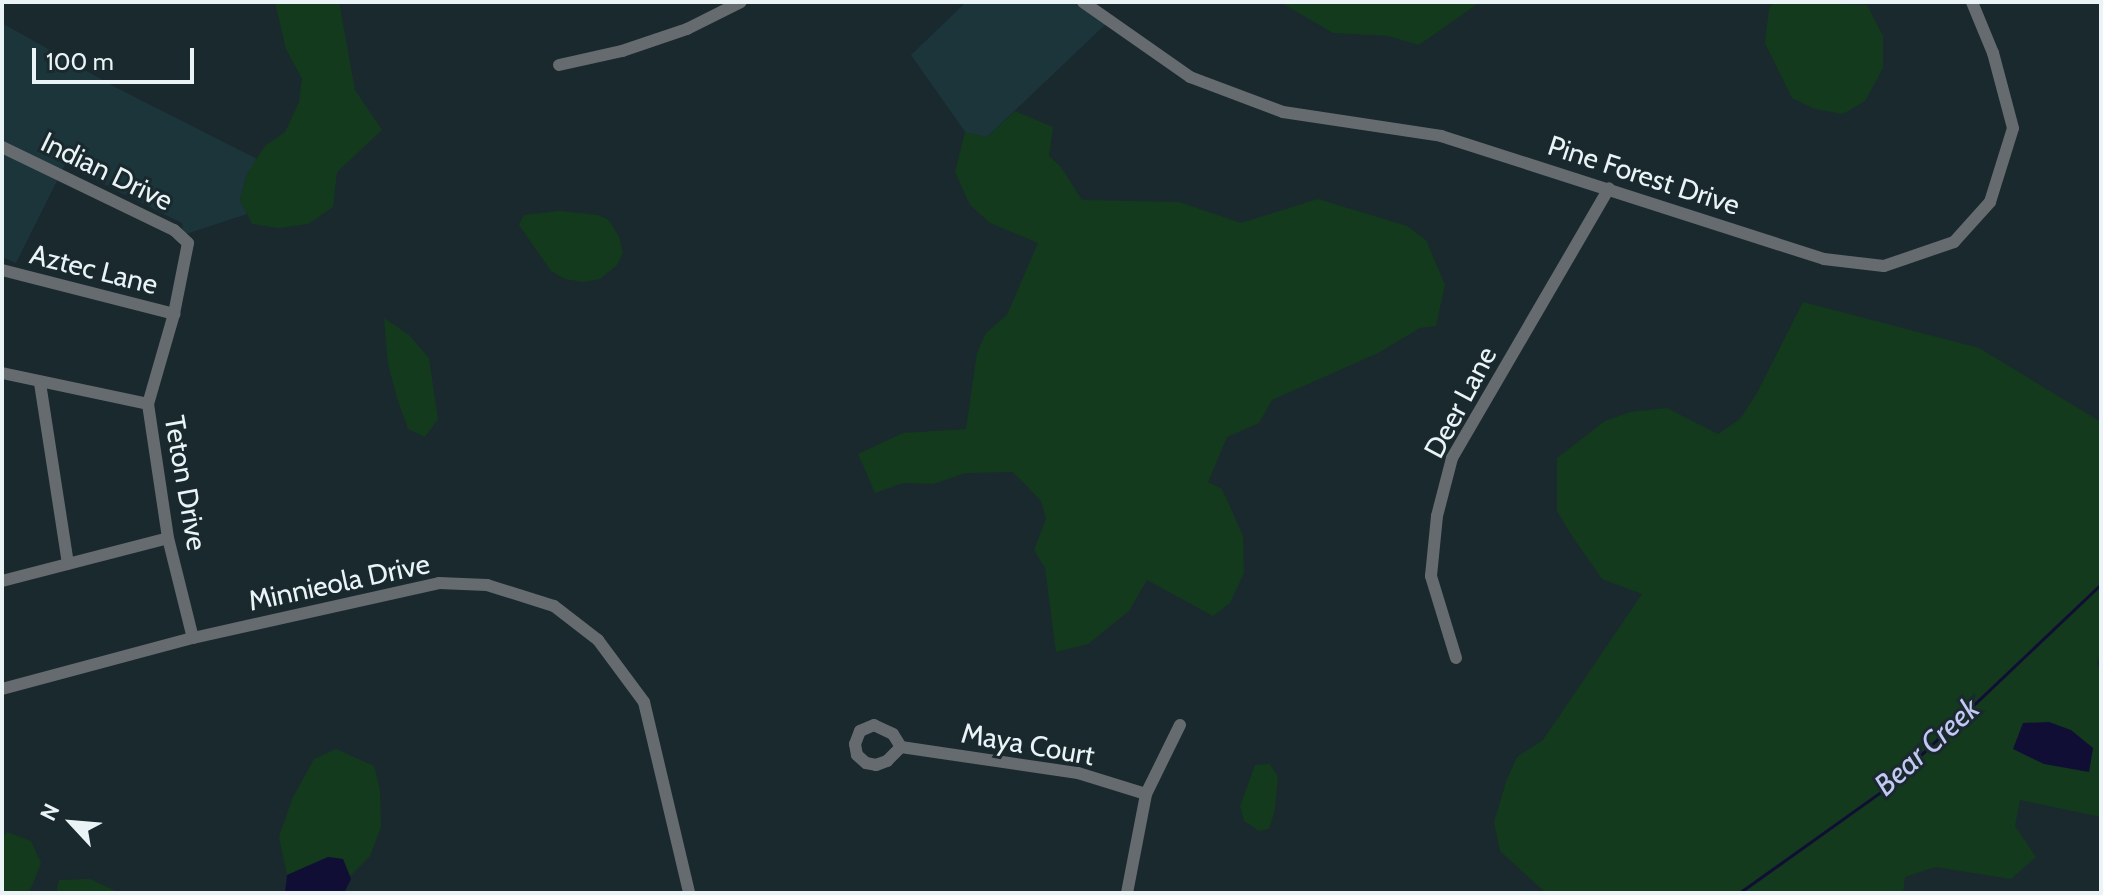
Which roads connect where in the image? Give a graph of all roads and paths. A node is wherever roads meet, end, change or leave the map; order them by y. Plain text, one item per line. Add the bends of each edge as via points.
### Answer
1 (741, 2) edge
2 (1083, 2) edge
3 (1972, 2) edge
4 (559, 65) dead end
5 (2, 147) edge
6 (1609, 188) junction
7 (188, 243) joint
8 (2, 270) edge
9 (174, 314) junction
10 (2, 373) edge
11 (40, 383) junction
12 (148, 404) junction
13 (168, 538) junction
14 (68, 564) junction
15 (2, 581) edge
16 (193, 638) junction
17 (1456, 658) dead end
18 (2, 689) edge
19 (1180, 725) dead end
20 (901, 747) dead end
21 (1146, 794) junction
22 (689, 893) edge
23 (1127, 893) edge

1 - 4 street via 655,40
2 - 6 street, Pine Forest Drive via 1190,77 1283,112 1441,136
3 - 6 street, Pine Forest Drive via 1993,53 2013,128 1990,202 1954,242 1884,266 1824,259
5 - 7 street, Indian Drive via 174,230
6 - 17 street, Deer Lane via 1452,458 1437,516 1431,576
7 - 9 street, Teton Drive
8 - 9 street, Aztec Lane
9 - 12 street, Teton Drive
10 - 11 street
11 - 12 street
11 - 14 street
12 - 13 street, Teton Drive
13 - 14 street
13 - 16 street, Teton Drive
14 - 15 street
16 - 18 street, Minnieola Drive
16 - 22 street, Minnieola Drive via 439,583 487,585 554,606 598,640 644,702
19 - 21 street
20 - 21 street, Maya Court via 1078,773
21 - 23 street

